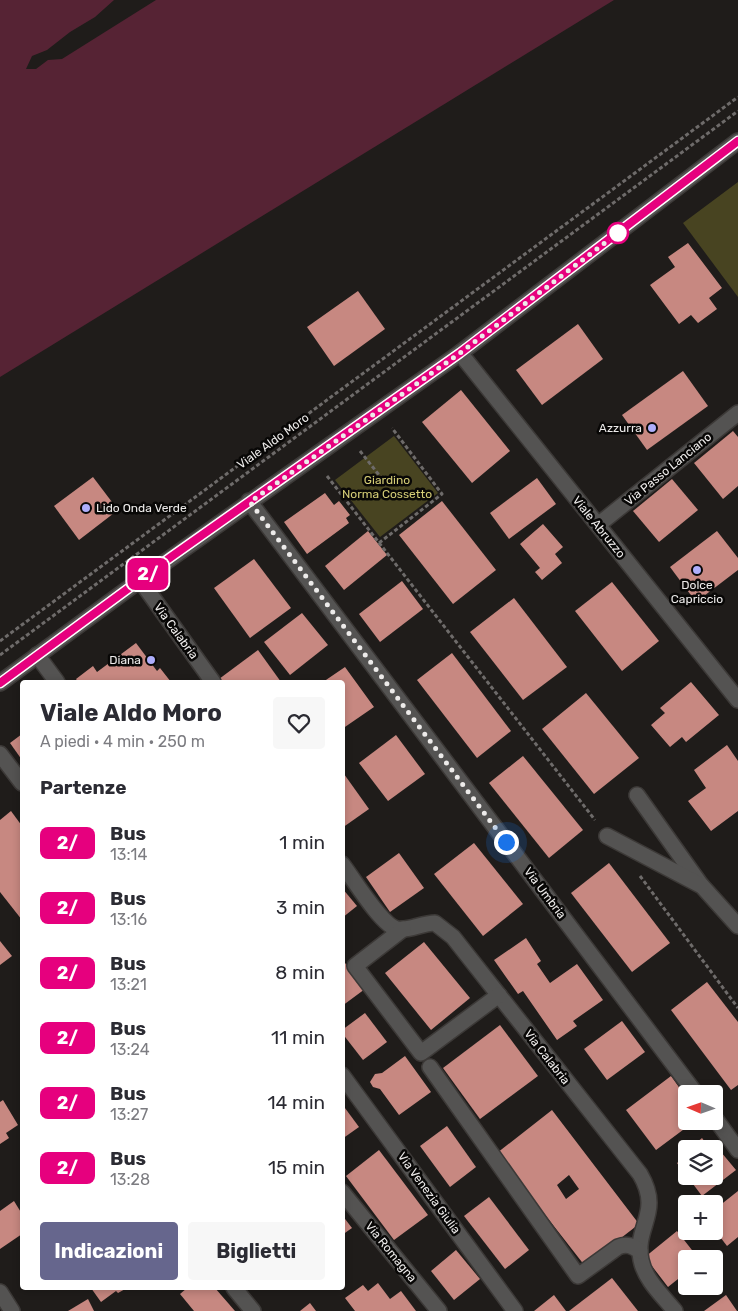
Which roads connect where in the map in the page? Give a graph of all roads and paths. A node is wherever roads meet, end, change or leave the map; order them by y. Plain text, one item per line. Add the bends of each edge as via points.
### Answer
1 (738, 96) edge
2 (738, 111) edge
3 (738, 142) edge
4 (460, 353) junction
5 (738, 413) edge
6 (392, 428) dead end
7 (360, 451) dead end
8 (327, 476) dead end
9 (383, 480) dead end
10 (250, 502) junction
11 (598, 525) junction
12 (379, 543) junction
13 (140, 580) junction
14 (0, 641) edge
15 (0, 655) edge
16 (37, 655) junction
17 (56, 680) edge
18 (212, 680) edge
19 (0, 682) edge
20 (738, 700) edge
21 (0, 754) edge
22 (20, 780) edge
23 (637, 795) dead end
24 (607, 836) joint
25 (345, 868) edge
26 (636, 872) dead end
27 (702, 886) junction
28 (738, 926) edge
29 (403, 929) junction
30 (499, 995) junction
31 (738, 1008) edge
32 (430, 1067) dead end
33 (345, 1079) edge
34 (689, 1085) edge
35 (723, 1129) edge
36 (738, 1150) edge
37 (345, 1196) edge
38 (640, 1251) junction
39 (236, 1290) edge
40 (0, 1292) edge
41 (12, 1311) edge
42 (253, 1311) edge
43 (439, 1311) edge
44 (514, 1311) edge
45 (675, 1311) edge

1 - 14 path, Viale Aldo Moro
2 - 15 path, Viale Aldo Moro
3 - 4 street
4 - 10 street
4 - 11 street, Viale Abruzzo
5 - 11 street, Via Passo Lanciano
6 - 12 path via 442,494
7 - 9 path
8 - 12 path
10 - 13 street
10 - 34 street, Via Umbria
11 - 20 street, Viale Abruzzo
12 - 24 path
13 - 16 street
13 - 18 street, Via Calabria
16 - 17 street
16 - 19 street
21 - 22 street
23 - 27 street
24 - 27 street
25 - 29 street via 381,918 390,926
26 - 31 path
27 - 28 street
29 - 30 street, Via Calabria via 428,923 442,927 453,936
29 - 30 street via 355,966 421,1053
30 - 38 street, Via Calabria via 644,1181 650,1205
32 - 38 street via 578,1276 624,1244
33 - 44 street, Via Venezia Giulia
35 - 36 street
37 - 43 street, Via Romagna
38 - 45 street, Via Calabria via 647,1276
39 - 42 street
40 - 41 street

